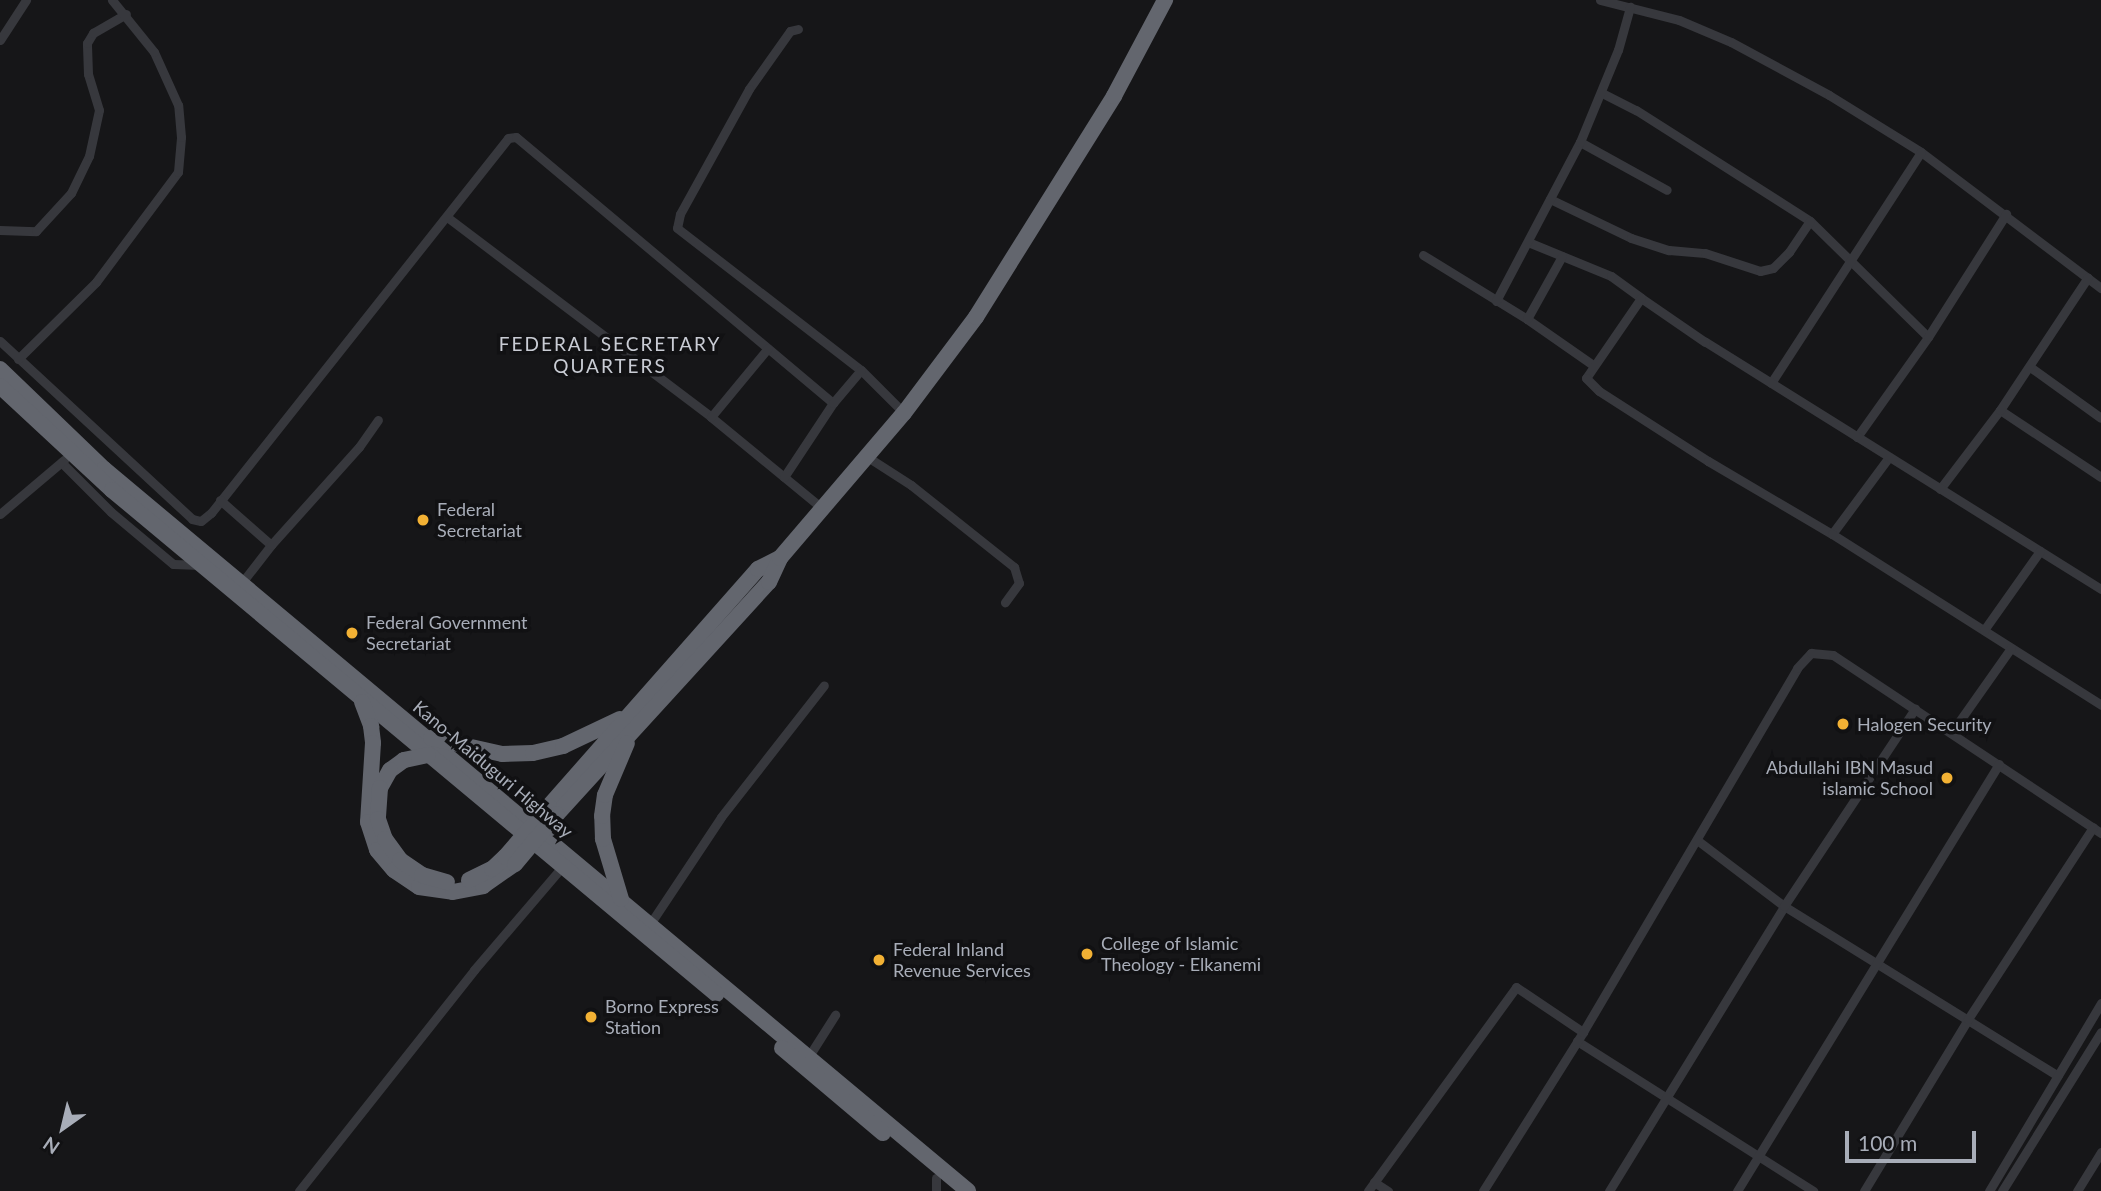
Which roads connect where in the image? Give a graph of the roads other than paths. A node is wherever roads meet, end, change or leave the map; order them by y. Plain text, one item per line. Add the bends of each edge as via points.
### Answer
1 (26, 0) edge
2 (112, 0) edge
3 (1165, 0) edge
4 (1600, 0) edge
5 (1630, 8) junction
6 (126, 14) junction
7 (798, 29) dead end
8 (0, 40) edge
9 (1602, 93) junction
10 (1580, 142) junction
11 (1921, 152) junction
12 (1667, 190) dead end
13 (1550, 199) junction
14 (2006, 214) junction
15 (447, 216) junction
16 (1810, 221) junction
17 (0, 230) edge
18 (1528, 242) junction
19 (1423, 255) dead end
20 (1562, 256) junction
21 (1852, 260) junction
22 (2088, 277) junction
23 (2101, 288) edge
24 (1641, 298) junction
25 (1496, 301) junction
26 (1527, 319) junction
27 (1928, 337) junction
28 (0, 341) edge
29 (768, 348) junction
30 (18, 359) junction
31 (1593, 365) junction
32 (2030, 367) junction
33 (0, 369) edge
34 (861, 370) junction
35 (1771, 383) junction
36 (0, 386) edge
37 (833, 403) junction
38 (2000, 410) junction
39 (904, 412) junction
40 (711, 417) junction
41 (2101, 418) edge
42 (378, 420) dead end
43 (1857, 437) junction
44 (866, 456) junction
45 (1889, 457) junction
46 (66, 458) junction
47 (784, 477) junction
48 (2101, 477) edge
49 (1940, 489) junction
50 (220, 499) junction
51 (823, 509) junction
52 (0, 514) edge
53 (1832, 534) junction
54 (271, 545) junction
55 (2039, 551) junction
56 (238, 588) junction
57 (2101, 589) edge
58 (1005, 603) dead end
59 (1984, 630) junction
60 (2011, 648) junction
61 (824, 685) dead end
62 (361, 700) junction
63 (2101, 705) edge
64 (1914, 709) junction
65 (634, 718) junction
66 (1951, 733) junction
67 (425, 736) junction
68 (428, 755) junction
69 (1999, 764) junction
70 (2097, 830) edge
71 (1697, 840) junction
72 (510, 860) junction
73 (562, 867) junction
74 (622, 901) junction
75 (1784, 906) junction
76 (650, 924) junction
77 (1875, 964) junction
78 (2101, 1003) edge
79 (835, 1015) dead end
80 (1968, 1019) junction
81 (1583, 1032) junction
82 (2101, 1032) edge
83 (1577, 1041) junction
84 (809, 1056) junction
85 (2058, 1076) junction
86 (1663, 1098) junction
87 (2101, 1152) edge
88 (1758, 1156) junction
89 (1374, 1182) junction
90 (936, 1185) edge
91 (301, 1190) edge
92 (952, 1191) edge
93 (968, 1191) edge
94 (1368, 1191) edge
95 (1388, 1191) edge
96 (1483, 1191) edge
97 (1609, 1191) edge
98 (1737, 1191) edge
99 (1813, 1191) edge
100 (1864, 1191) edge
101 (1989, 1191) edge
102 (2003, 1191) edge
103 (2077, 1191) edge

1 - 8 street
2 - 6 street
3 - 39 highway via 1114,96 1030,234 976,317
4 - 5 street
5 - 9 street
5 - 11 street via 1679,20 1731,42
6 - 17 street via 93,33 87,44 88,74 99,110 89,156 71,193 36,231
6 - 30 street via 154,52 178,105 178,172 96,282
7 - 34 street via 790,31 749,89 680,214 677,228
9 - 10 street
9 - 16 street
10 - 12 street
10 - 13 street
11 - 14 street
11 - 21 street
13 - 16 street via 1631,238 1669,250 1705,253 1760,271 1781,260
13 - 18 street
14 - 22 street
14 - 27 street
15 - 29 street via 508,138 516,137
15 - 40 street
15 - 50 street
16 - 21 street
18 - 20 street
18 - 25 street
19 - 25 street
20 - 24 street via 1611,276
20 - 26 street
21 - 27 street
21 - 35 street
22 - 23 street
22 - 32 street
24 - 31 street
24 - 35 street
25 - 26 street
26 - 31 street
27 - 43 street
28 - 30 street
29 - 37 street
29 - 40 street
30 - 50 street via 192,519 201,521
31 - 53 street via 1586,378 1598,391
32 - 38 street
32 - 41 street
33 - 56 highway, Kano-Maiduguri Highway
34 - 37 street
34 - 39 street
35 - 43 street
36 - 46 highway, Kano-Maiduguri Highway
37 - 47 street
38 - 48 street
38 - 49 street
39 - 44 highway
40 - 47 street
42 - 54 street
43 - 45 street
44 - 51 highway
44 - 58 street via 911,485 1014,567 1019,583
45 - 49 street
45 - 53 street
46 - 52 street
46 - 56 highway, Kano-Maiduguri Highway via 200,565
47 - 51 street
49 - 55 street
50 - 54 street
51 - 65 highway via 780,558 758,569
53 - 59 street
54 - 56 street
55 - 57 street
55 - 59 street
56 - 62 highway, Kano-Maiduguri Highway
56 - 67 highway, Kano-Maiduguri Highway
59 - 60 street
60 - 63 street
60 - 66 street
61 - 76 street via 722,817
62 - 68 highway, Kano-Maiduguri Highway
62 - 72 highway via 373,743 368,822 383,858 419,887 453,892 483,886
64 - 66 street
64 - 71 street via 1833,655 1811,653 1797,668
64 - 75 street
65 - 67 highway via 533,753 502,754
65 - 72 highway, bridge
65 - 74 highway via 605,795 602,816 603,839
66 - 69 street
67 - 74 highway, Kano-Maiduguri Highway
68 - 72 highway via 396,765 380,788 378,819 390,848 411,869 445,882 470,880
68 - 73 highway, Kano-Maiduguri Highway
69 - 70 street
69 - 77 street
70 - 80 street
71 - 75 street
71 - 81 street
73 - 90 highway, Kano-Maiduguri Highway
73 - 91 street via 474,970
74 - 76 highway, Kano-Maiduguri Highway
75 - 77 street
75 - 86 street
76 - 84 highway, Kano-Maiduguri Highway
77 - 80 street
77 - 88 street
78 - 85 street
79 - 84 street
80 - 85 street
80 - 100 street
81 - 83 street
81 - 89 street via 1516,987
82 - 102 street
83 - 86 street
83 - 96 street
84 - 93 highway, Kano-Maiduguri Highway
85 - 101 street
86 - 88 street
86 - 97 street
87 - 103 street
88 - 98 street
88 - 99 street
89 - 94 street
89 - 95 street
90 - 92 highway, Kano-Maiduguri Highway

